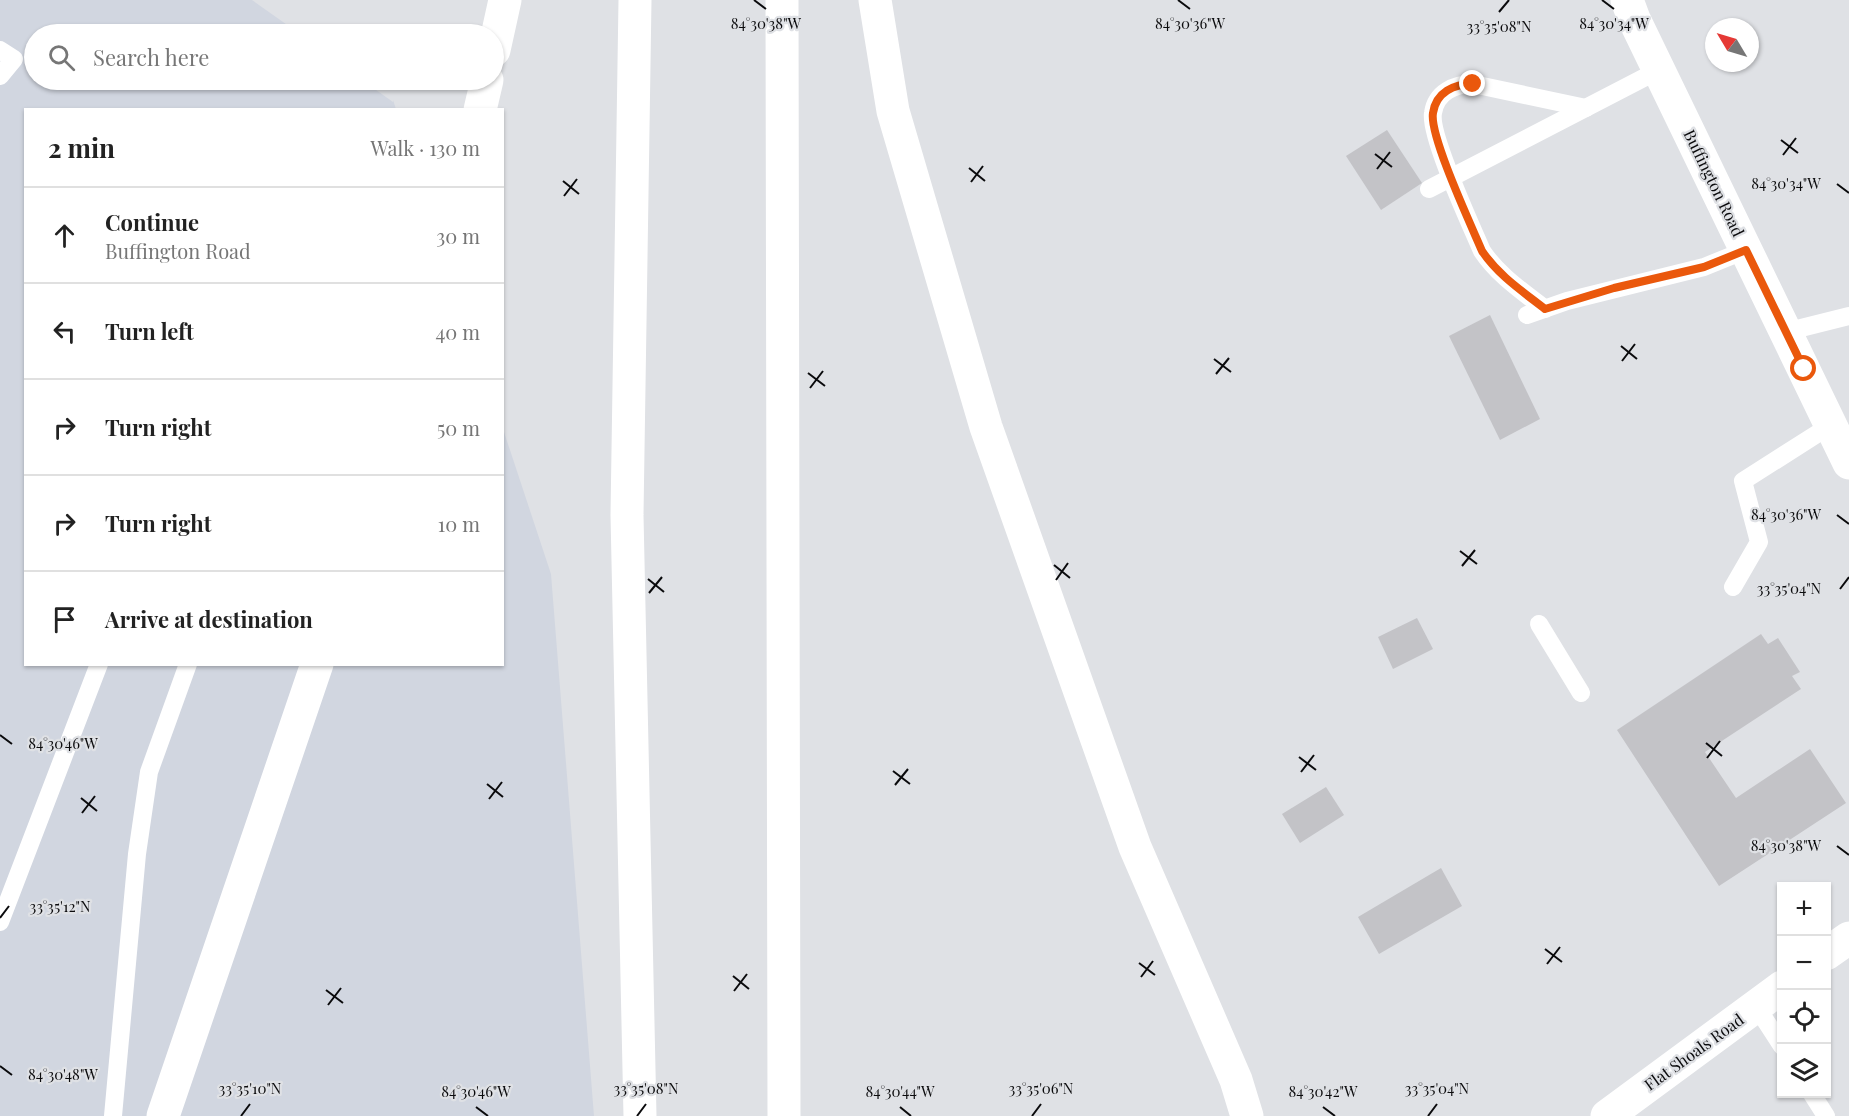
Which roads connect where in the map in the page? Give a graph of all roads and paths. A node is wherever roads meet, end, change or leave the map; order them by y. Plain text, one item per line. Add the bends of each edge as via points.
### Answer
1 (505, 0) edge
2 (636, 0) edge
3 (782, 0) edge
4 (875, 0) edge
5 (1627, 0) edge
6 (496, 24) edge
7 (500, 24) edge
8 (0, 50) edge
9 (1659, 70) junction
10 (0, 76) edge
11 (475, 90) edge
12 (485, 90) edge
13 (469, 108) edge
14 (480, 108) edge
15 (1586, 108) junction
16 (1452, 177) junction
17 (1429, 189) dead end
18 (1746, 250) junction
19 (1545, 309) junction
20 (1527, 315) dead end
21 (1849, 316) edge
22 (1785, 332) junction
23 (1831, 425) junction
24 (1849, 463) edge
25 (1733, 587) dead end
26 (1539, 624) dead end
27 (98, 666) edge
28 (187, 666) edge
29 (316, 666) edge
30 (1581, 693) dead end
31 (0, 922) edge
32 (1849, 938) edge
33 (1831, 951) edge
34 (1769, 997) edge
35 (1781, 1044) edge
36 (1815, 1098) edge
37 (113, 1116) edge
38 (163, 1116) edge
39 (640, 1116) edge
40 (784, 1116) edge
41 (1247, 1116) edge
42 (1607, 1116) edge
43 (1826, 1116) edge

1 - 6 lane
1 - 7 main road
2 - 39 main road via 627,515
3 - 40 main road
4 - 41 main road via 893,111 986,426 1135,847 1236,1080
5 - 9 main road, Buffington Road
8 - 10 lane via 14,59
9 - 15 lane
9 - 18 main road, Buffington Road
11 - 13 lane
12 - 14 main road
15 - 16 lane
15 - 16 lane via 1473,84 1451,87 1442,94 1432,114
16 - 17 lane
16 - 19 lane via 1490,263
18 - 19 lane via 1704,267
18 - 22 main road, Buffington Road
19 - 20 lane
21 - 22 lane
22 - 23 main road, Buffington Road
23 - 24 main road, Buffington Road
23 - 25 lane via 1743,481 1759,542
26 - 30 lane
27 - 31 lane
28 - 37 lane via 148,772
29 - 38 main road
32 - 33 main road
34 - 35 lane
34 - 42 main road, Flat Shoals Road
36 - 43 lane

